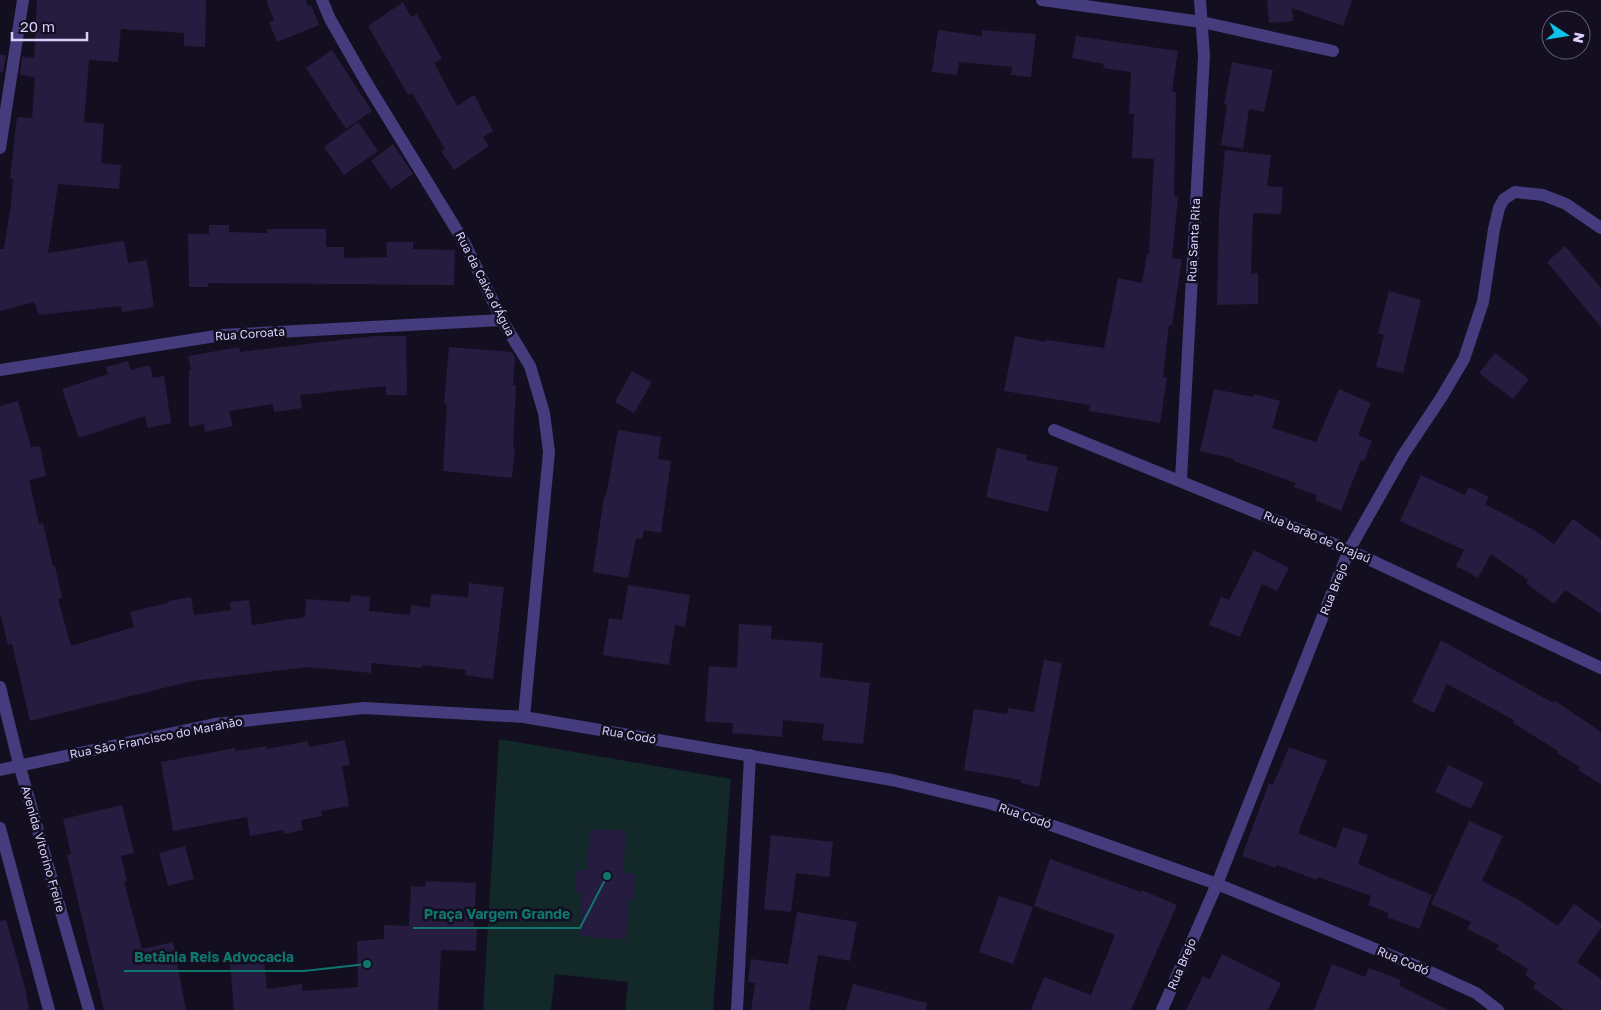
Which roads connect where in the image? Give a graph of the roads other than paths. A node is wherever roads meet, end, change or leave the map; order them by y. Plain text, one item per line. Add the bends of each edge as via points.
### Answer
1 (23, 0) edge
2 (322, 0) edge
3 (1042, 0) edge
4 (1200, 0) edge
5 (1202, 22) junction
6 (1333, 51) dead end
7 (0, 148) edge
8 (1601, 228) edge
9 (502, 320) junction
10 (0, 370) edge
11 (1054, 430) dead end
12 (1181, 480) junction
13 (1350, 550) junction
14 (1601, 668) edge
15 (0, 687) edge
16 (524, 717) junction
17 (750, 755) junction
18 (19, 764) junction
19 (0, 770) edge
20 (0, 828) edge
21 (1217, 884) junction
22 (49, 1010) edge
23 (89, 1010) edge
24 (737, 1010) edge
25 (1162, 1010) edge
26 (1498, 1010) edge

1 - 7 street
2 - 9 street, Rua da Caixa d'Água via 366,82 464,242
3 - 5 street
4 - 5 street, Rua Santa Rita
5 - 6 street
5 - 12 street, Rua Santa Rita via 1204,66
8 - 13 street, Rua Brejo via 1566,204 1526,192 1515,192 1504,199 1499,208 1483,302 1464,359 1402,455
9 - 10 street, Rua Coroata via 222,335
9 - 16 street, Rua da Caixa d'Água via 530,366 544,413 549,452
11 - 12 street, Rua barão de Grajaú
12 - 13 street, Rua barão de Grajaú
13 - 14 street, Rua barão de Grajaú
13 - 21 street, Rua Brejo
15 - 18 street, Avenida Vitorino Freire
16 - 17 street, Rua Codó
16 - 18 street, Rua São Francisco do Marahão via 364,708 215,724
17 - 21 street, Rua Codó via 892,780 992,804
17 - 24 street
18 - 19 street, Rua São Francisco do Marahão
18 - 23 street, Avenida Vitorino Freire
20 - 22 street
21 - 25 street, Rua Brejo
21 - 26 street, Rua Codó via 1427,971 1476,994

